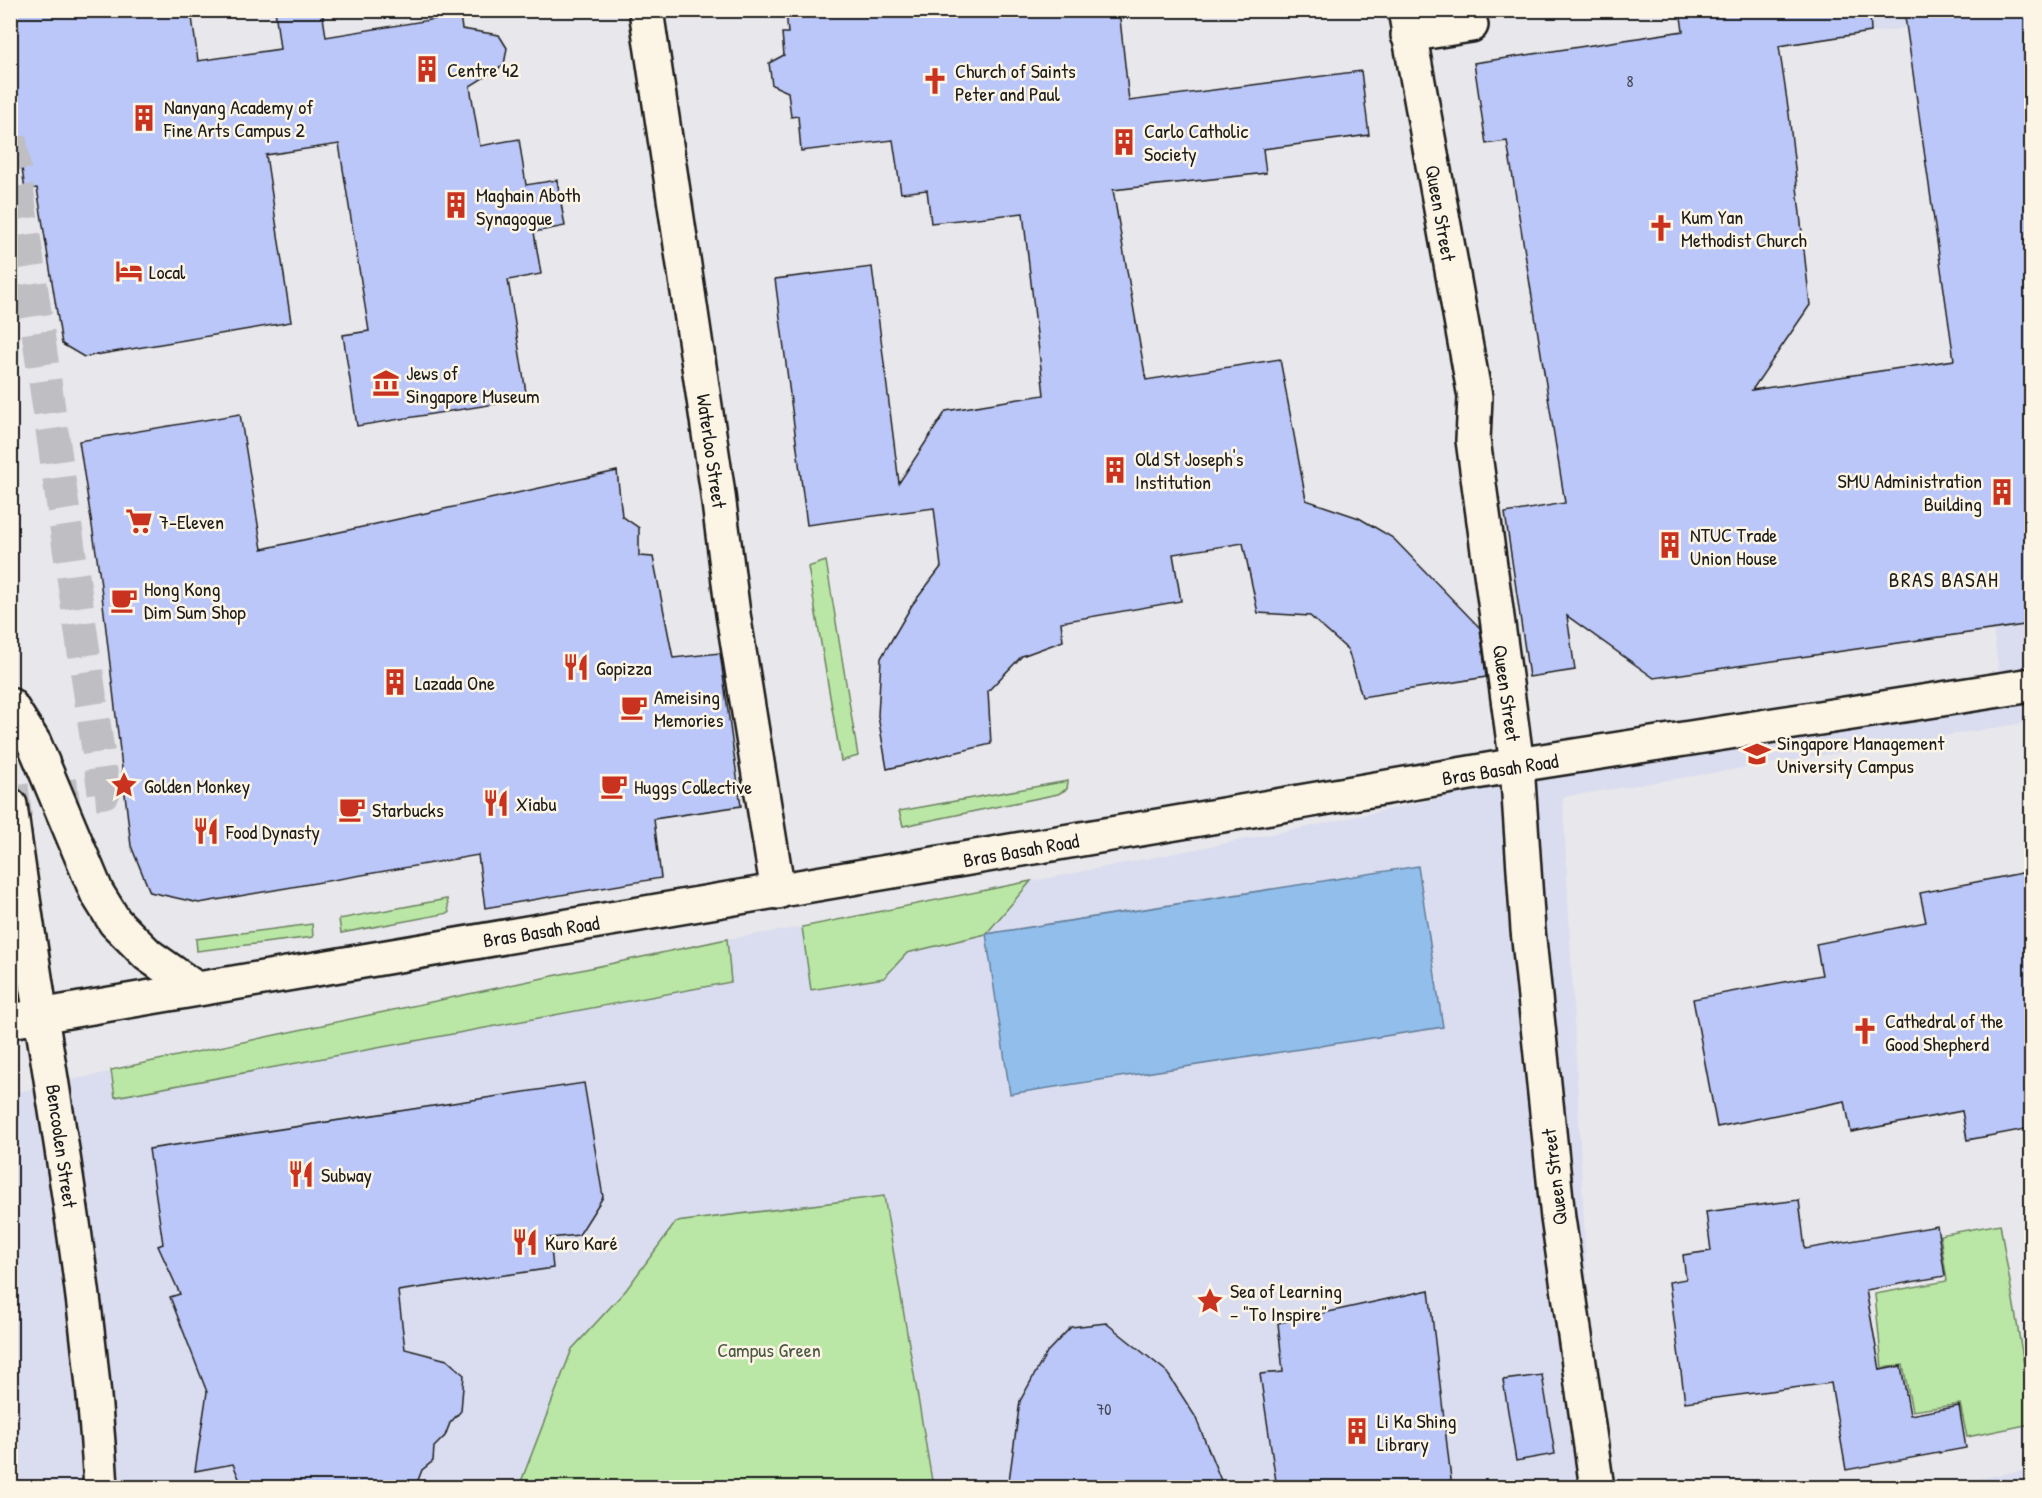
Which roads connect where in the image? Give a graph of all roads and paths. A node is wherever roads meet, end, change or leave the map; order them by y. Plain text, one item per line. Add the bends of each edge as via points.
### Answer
1 (646, 10) edge
2 (1406, 23) edge
3 (1471, 25) dead end
4 (2031, 685) edge
5 (10, 705) edge
6 (1517, 765) junction
7 (10, 805) edge
8 (778, 892) junction
9 (195, 988) junction
10 (26, 1018) edge
11 (101, 1488) edge
12 (1597, 1488) edge

1 - 8 main road, Waterloo Street via 733,614
2 - 3 main road
2 - 6 main road, Queen Street via 1475,397 1473,440
4 - 6 main road, Bras Basah Road
5 - 9 main road via 34,743 97,893 116,922 147,956
6 - 8 main road, Bras Basah Road
6 - 12 main road, Queen Street via 1528,930 1550,1142
7 - 10 main road, Bencoolen Street via 24,912
8 - 9 main road, Bras Basah Road
9 - 10 main road, Bras Basah Road
10 - 11 main road, Bencoolen Street via 93,1364

